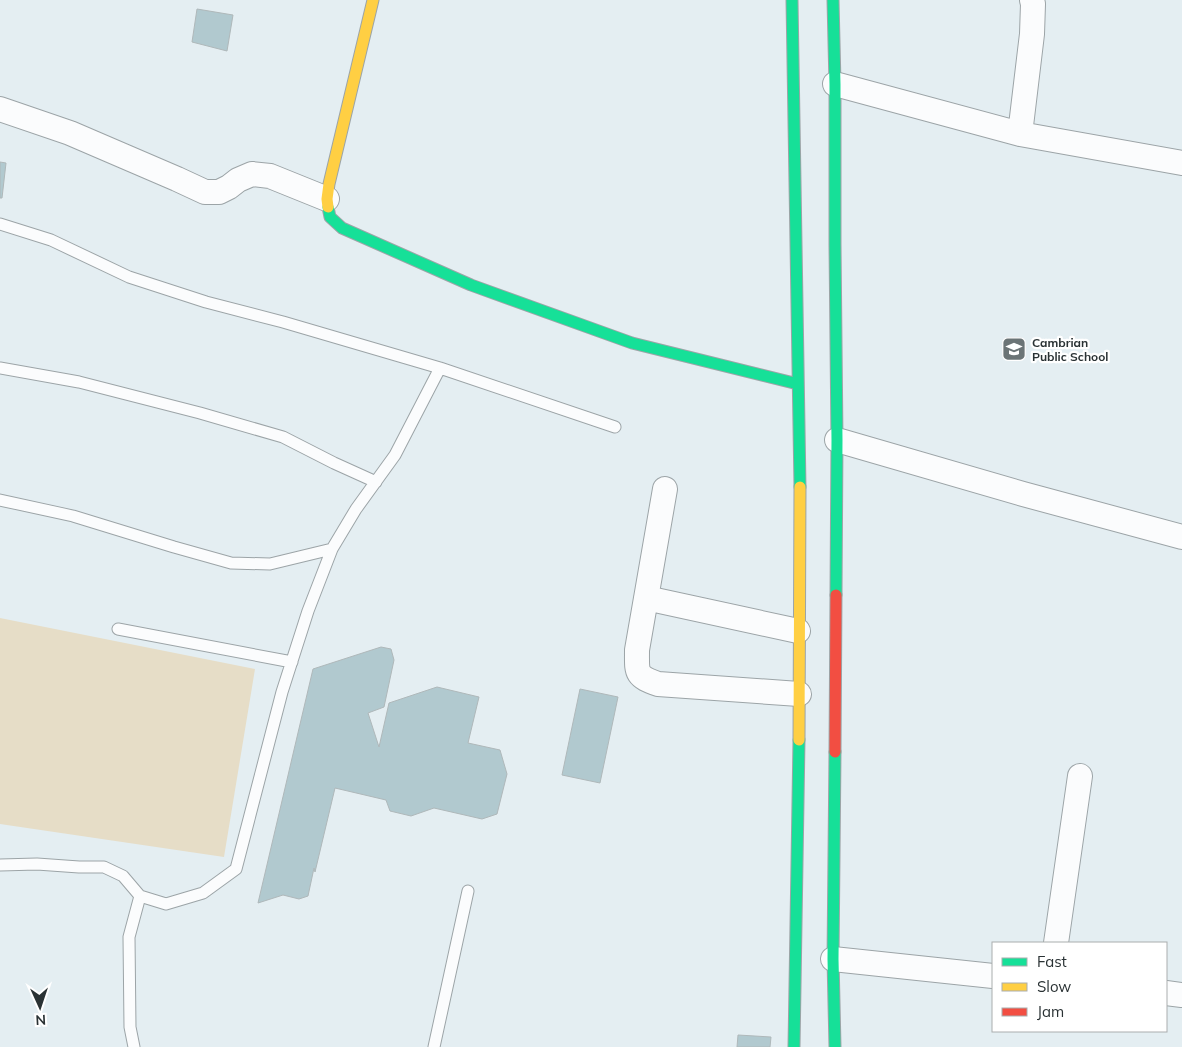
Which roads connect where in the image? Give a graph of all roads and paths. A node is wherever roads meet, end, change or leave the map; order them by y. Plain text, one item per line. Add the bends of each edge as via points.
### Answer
1 (374, 0) edge
2 (792, 0) edge
3 (833, 0) edge
4 (1032, 0) edge
5 (835, 84) junction
6 (0, 109) edge
7 (1020, 134) junction
8 (1182, 163) edge
9 (328, 199) junction
10 (0, 224) edge
11 (0, 368) edge
12 (440, 368) junction
13 (798, 384) junction
14 (615, 427) dead end
15 (838, 440) junction
16 (376, 482) junction
17 (665, 489) dead end
18 (0, 500) edge
19 (1182, 537) edge
20 (332, 549) junction
21 (646, 598) junction
22 (118, 629) dead end
23 (798, 631) junction
24 (292, 662) junction
25 (799, 694) junction
26 (1080, 776) dead end
27 (0, 865) edge
28 (468, 891) dead end
29 (140, 896) junction
30 (1056, 942) edge
31 (833, 959) junction
32 (992, 976) edge
33 (1167, 993) edge
34 (1182, 995) edge
35 (134, 1047) edge
36 (434, 1047) edge
37 (794, 1047) edge
38 (835, 1047) edge

1 - 9 main road
2 - 13 main road
3 - 5 main road
4 - 7 street via 1032,34
5 - 7 street
5 - 15 main road
6 - 9 street via 70,133 205,192 219,192 252,174 270,176
7 - 8 street
9 - 13 main road via 330,217 342,228 472,285 632,343
10 - 12 lane via 51,240 129,277
11 - 16 lane via 79,382 283,437
12 - 14 lane
12 - 16 lane via 396,455
13 - 23 main road
15 - 19 street
15 - 31 main road
16 - 20 lane
17 - 21 street
18 - 20 lane via 73,516 231,563 270,564
20 - 24 lane
21 - 23 street
21 - 25 street via 637,650 637,669 643,679 658,684
22 - 24 lane
23 - 25 main road
24 - 29 lane via 236,869 203,893 166,904
25 - 37 main road
26 - 30 street
27 - 29 lane via 104,867 123,876
28 - 36 lane
29 - 35 lane via 129,937 130,1027
31 - 32 street
31 - 38 main road
33 - 34 street

